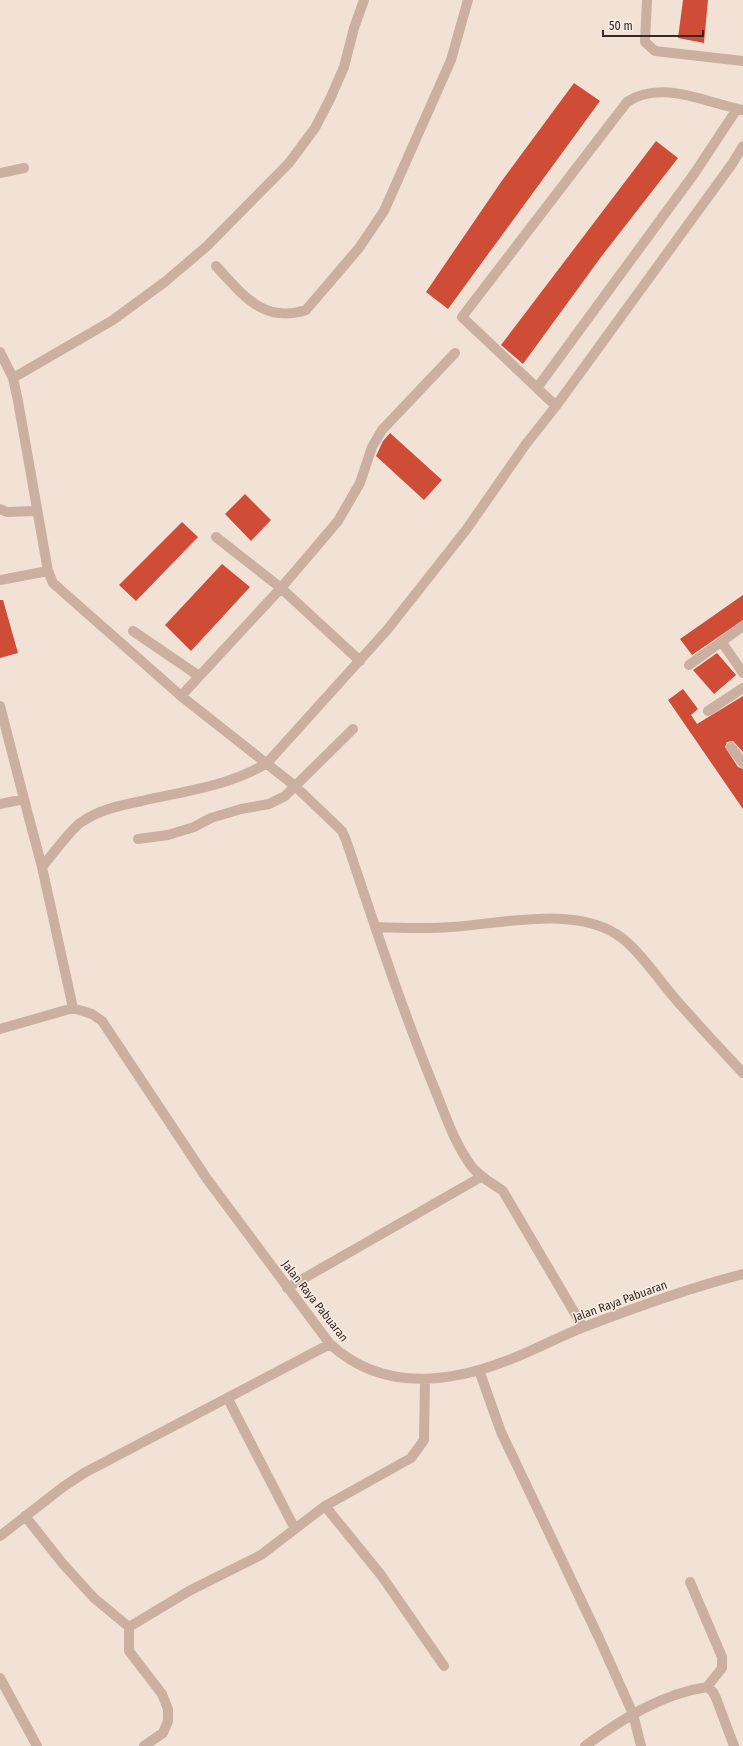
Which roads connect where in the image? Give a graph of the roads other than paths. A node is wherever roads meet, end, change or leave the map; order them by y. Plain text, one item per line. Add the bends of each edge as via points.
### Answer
1 (364, 0) edge
2 (468, 0) edge
3 (647, 0) edge
4 (743, 60) edge
5 (740, 109) edge
6 (743, 146) edge
7 (24, 168) dead end
8 (0, 173) edge
9 (216, 266) dead end
10 (0, 352) edge
11 (455, 353) dead end
12 (13, 378) junction
13 (537, 388) junction
14 (556, 406) junction
15 (0, 509) edge
16 (37, 511) junction
17 (216, 537) dead end
18 (48, 571) junction
19 (0, 580) edge
20 (281, 588) junction
21 (743, 626) edge
22 (133, 631) dead end
23 (721, 641) junction
24 (360, 661) junction
25 (689, 665) dead end
26 (743, 673) edge
27 (198, 676) junction
28 (743, 688) edge
29 (181, 696) junction
30 (0, 706) edge
31 (708, 711) dead end
32 (353, 729) dead end
33 (10, 745) junction
34 (731, 747) dead end
35 (0, 748) edge
36 (266, 763) junction
37 (743, 763) edge
38 (295, 786) junction
39 (24, 799) junction
40 (0, 804) edge
41 (138, 839) dead end
42 (42, 867) junction
43 (375, 927) junction
44 (73, 1008) junction
45 (0, 1029) edge
46 (743, 1073) edge
47 (481, 1177) junction
48 (743, 1274) edge
49 (288, 1288) junction
50 (583, 1327) junction
51 (330, 1344) junction
52 (480, 1370) junction
53 (425, 1380) junction
54 (228, 1399) junction
55 (325, 1506) junction
56 (25, 1516) junction
57 (295, 1528) junction
58 (0, 1536) edge
59 (690, 1582) dead end
60 (129, 1626) junction
61 (444, 1666) dead end
62 (0, 1678) edge
63 (708, 1687) junction
64 (633, 1714) junction
65 (37, 1746) edge
66 (144, 1746) edge
67 (585, 1746) edge
68 (640, 1746) edge
69 (734, 1746) edge

1 - 12 street via 344,67 330,99 315,128 289,163 207,246 166,281 113,320
2 - 9 street via 451,60 384,211 359,248 306,310 280,314 258,308
3 - 4 street via 645,42 655,51
5 - 13 street
5 - 13 street via 683,95 656,93 640,95 627,102 462,317
6 - 14 street via 728,171
7 - 8 street
10 - 12 street
11 - 20 street via 382,430 372,447 360,483 346,509
12 - 16 street
13 - 14 street
14 - 24 street via 466,530
15 - 16 street via 7,512
16 - 18 street
17 - 20 street
18 - 19 street
18 - 29 street via 56,587
20 - 24 street
20 - 27 street
21 - 23 street
22 - 27 street
23 - 25 street
23 - 26 street
24 - 36 street
27 - 29 street
28 - 31 street
29 - 36 street
30 - 33 street
32 - 38 street
33 - 35 street
33 - 39 street
34 - 37 street
36 - 38 street
36 - 42 street via 251,773 233,780 97,813 80,824
38 - 41 street via 278,801 234,811 168,835
38 - 43 street via 342,831
39 - 40 street
39 - 42 street
42 - 44 street
43 - 46 street via 450,927 537,919 576,920 600,927 622,938 638,954 700,1028
43 - 47 street via 408,1022 450,1125 465,1156
44 - 45 street
44 - 49 street, Jalan Raya Pabuaran via 92,1014 102,1021 207,1179
47 - 49 street
47 - 50 street via 503,1191
48 - 50 street, Jalan Raya Pabuaran via 663,1298
49 - 51 street, Jalan Raya Pabuaran
50 - 52 street, Jalan Raya Pabuaran via 507,1361
51 - 53 street, Jalan Raya Pabuaran via 344,1358 366,1369 392,1377
51 - 54 street
52 - 53 street, Jalan Raya Pabuaran
52 - 64 street via 501,1432
53 - 55 street via 426,1431 421,1446 411,1458
54 - 56 street via 84,1473
54 - 57 street
55 - 57 street
55 - 61 street via 381,1575
56 - 58 street
56 - 60 street via 94,1598
57 - 60 street via 261,1555 189,1591
59 - 63 street via 722,1657 722,1668
60 - 66 street via 129,1651 162,1694 168,1709 168,1721 163,1733
62 - 65 street
63 - 64 street via 668,1697
63 - 69 street via 716,1698
64 - 67 street
64 - 68 street

